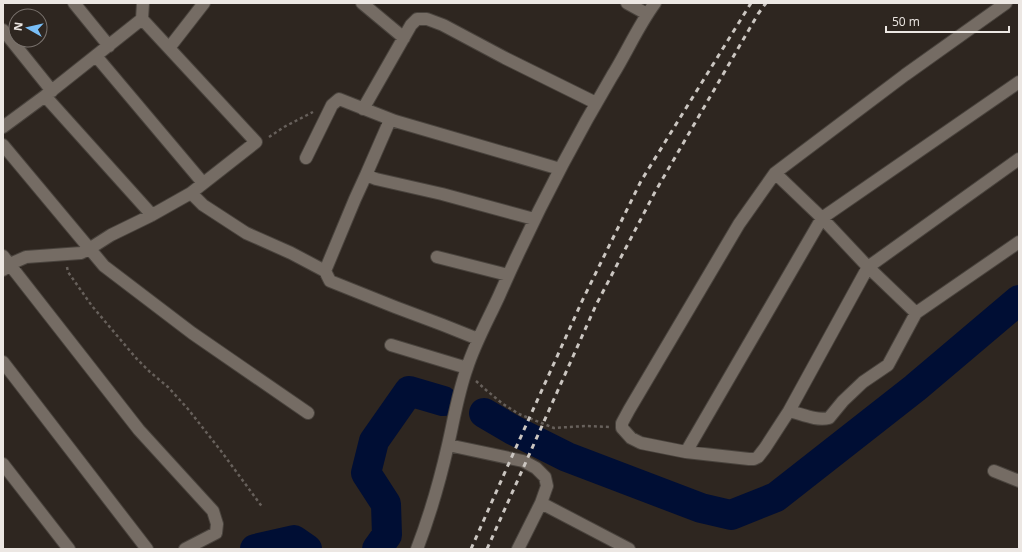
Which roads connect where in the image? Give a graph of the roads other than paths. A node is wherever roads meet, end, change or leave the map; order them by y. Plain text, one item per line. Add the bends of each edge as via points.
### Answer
1 (74, 3) edge
2 (143, 3) edge
3 (204, 3) edge
4 (362, 3) edge
5 (627, 3) edge
6 (655, 3) edge
7 (1006, 3) edge
8 (647, 14) junction
9 (142, 19) junction
10 (3, 30) edge
11 (404, 38) junction
12 (109, 46) junction
13 (170, 48) junction
14 (96, 56) junction
15 (1019, 82) edge
16 (48, 94) junction
17 (596, 103) junction
18 (363, 109) junction
19 (390, 120) junction
20 (3, 127) edge
21 (3, 145) edge
22 (306, 158) dead end
23 (1019, 159) edge
24 (560, 169) junction
25 (775, 173) junction
26 (366, 175) junction
27 (203, 183) junction
28 (191, 193) junction
29 (152, 215) junction
30 (822, 218) junction
31 (534, 219) junction
32 (1019, 242) edge
33 (90, 249) junction
34 (437, 257) dead end
35 (5, 264) edge
36 (868, 267) junction
37 (325, 271) junction
38 (508, 275) junction
39 (916, 313) junction
40 (478, 338) junction
41 (391, 345) dead end
42 (3, 362) edge
43 (466, 368) junction
44 (789, 411) junction
45 (308, 413) dead end
46 (448, 445) junction
47 (686, 452) junction
48 (3, 464) edge
49 (994, 471) dead end
50 (1019, 481) edge
51 (541, 503) junction
52 (69, 549) edge
53 (147, 549) edge
54 (185, 549) edge
55 (417, 549) edge
56 (518, 549) edge
57 (629, 549) edge

1 - 12 street
2 - 9 street
3 - 13 street
4 - 11 street
5 - 8 street
6 - 8 street
7 - 25 street
8 - 17 street
9 - 12 street
9 - 13 street
10 - 16 street
11 - 17 street via 417,19 427,19
11 - 18 street
12 - 14 street
13 - 27 street via 256,142
14 - 16 street
14 - 27 street
15 - 30 street
16 - 20 street
16 - 29 street
17 - 24 street
18 - 19 street
18 - 22 street via 339,99 332,105
19 - 24 street
19 - 26 street
21 - 33 street
23 - 36 street
24 - 31 street
25 - 30 street
25 - 47 street via 739,224 622,423 622,428 631,438 641,443
26 - 31 street
26 - 37 street
27 - 28 street
28 - 29 street
28 - 37 street via 203,205 246,233
29 - 33 street via 111,235
30 - 36 street
30 - 47 street
31 - 38 street
32 - 39 street
33 - 35 street via 81,253 26,257
33 - 45 street via 104,266 192,333
34 - 38 street
35 - 54 street via 139,430 213,512 217,524 216,533
36 - 39 street
36 - 44 street
37 - 40 street via 330,281
38 - 40 street
39 - 44 street via 888,365 863,382 829,418 816,418
40 - 43 street
41 - 43 street
42 - 53 street
43 - 46 street
44 - 47 street via 765,448 754,459
46 - 51 street via 523,461 536,468 545,477 547,486
46 - 55 street
48 - 52 street
49 - 50 street
51 - 56 street
51 - 57 street

